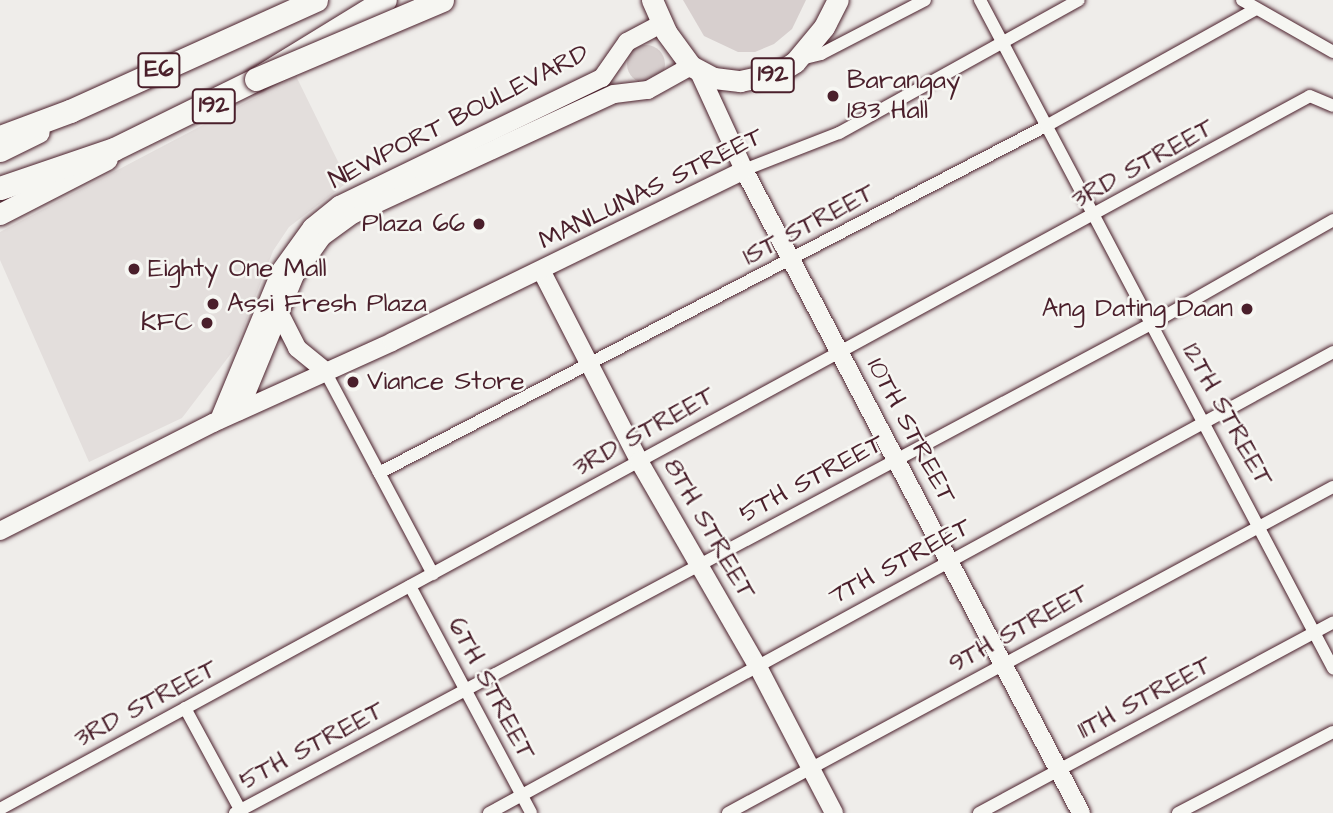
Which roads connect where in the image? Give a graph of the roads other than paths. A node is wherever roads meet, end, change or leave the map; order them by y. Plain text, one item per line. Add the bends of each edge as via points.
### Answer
1 (316, 0) edge
2 (328, 0) edge
3 (385, 0) edge
4 (428, 0) edge
5 (442, 0) edge
6 (652, 0) edge
7 (838, 0) edge
8 (925, 0) edge
9 (980, 0) edge
10 (1079, 0) edge
11 (1242, 0) edge
12 (1256, 9) junction
13 (662, 23) junction
14 (1002, 41) junction
15 (1333, 52) edge
16 (617, 59) junction
17 (797, 60) junction
18 (695, 69) junction
19 (256, 79) junction
20 (631, 89) junction
21 (1333, 106) edge
22 (1046, 126) junction
23 (0, 137) edge
24 (0, 151) edge
25 (744, 170) junction
26 (0, 188) edge
27 (0, 214) edge
28 (1094, 217) junction
29 (1333, 220) edge
30 (791, 260) junction
31 (541, 270) junction
32 (281, 316) junction
33 (1151, 324) junction
34 (839, 352) junction
35 (1333, 352) edge
36 (588, 365) junction
37 (325, 371) junction
38 (239, 411) junction
39 (219, 420) junction
40 (1204, 422) junction
41 (896, 460) junction
42 (639, 461) junction
43 (379, 473) junction
44 (1333, 488) edge
45 (1260, 523) junction
46 (0, 531) edge
47 (951, 561) junction
48 (699, 564) junction
49 (433, 573) junction
50 (410, 586) junction
51 (1333, 622) edge
52 (1315, 632) junction
53 (1003, 664) junction
54 (757, 665) junction
55 (1333, 668) edge
56 (465, 690) junction
57 (185, 708) junction
58 (1333, 732) edge
59 (811, 769) junction
60 (1059, 771) junction
61 (522, 795) junction
62 (0, 809) edge
63 (239, 812) edge
64 (488, 813) edge
65 (531, 813) edge
66 (728, 813) edge
67 (834, 813) edge
68 (979, 813) edge
69 (1081, 813) edge
70 (1178, 813) edge

1 - 23 highway, E6 via 70,111
2 - 24 main road, 192
3 - 19 highway, E6, bridge
4 - 27 main road, 192
5 - 19 highway, bridge
6 - 13 main road
7 - 17 main road, 192 via 824,27
8 - 17 street via 821,54
9 - 14 street, 12TH STREET
10 - 14 street, MANLUNAS STREET
11 - 12 street
12 - 15 street
12 - 22 street, 1ST STREET
13 - 16 street, NEWPORT BOULEVARD via 627,42
13 - 18 main road
14 - 22 street, 12TH STREET
14 - 25 street, MANLUNAS STREET via 839,133
16 - 20 street via 619,76
16 - 39 street, NEWPORT BOULEVARD via 602,78 339,205 312,227 281,270
17 - 18 main road, 192 via 778,73 753,80 727,80
18 - 20 street, NEWPORT BOULEVARD via 648,90
18 - 25 street, 10TH STREET
19 - 26 highway, E6 via 114,149
20 - 32 street, NEWPORT BOULEVARD via 354,214 321,237 306,256
21 - 28 street, 3RD STREET via 1310,96
22 - 28 street, 12TH STREET
22 - 30 street, 1ST STREET
25 - 30 street, 10TH STREET
25 - 31 street, MANLUNAS STREET
28 - 33 street, 12TH STREET
28 - 34 street, 3RD STREET
29 - 33 street, 5TH STREET
30 - 34 street, 10TH STREET
30 - 36 street, 1ST STREET
31 - 36 street, 8TH STREET
31 - 37 street, MANLUNAS STREET
32 - 37 street via 297,348
32 - 38 street, NEWPORT BOULEVARD
33 - 40 street, 12TH STREET
33 - 41 street, 5TH STREET
34 - 41 street, 10TH STREET
34 - 42 street, 3RD STREET
35 - 40 street, 7TH STREET
36 - 42 street, 8TH STREET
36 - 43 street, 1ST STREET
37 - 38 street, MANLUNAS STREET
37 - 43 street
38 - 39 street
39 - 46 street
40 - 45 street, 12TH STREET
40 - 47 street, 7TH STREET
41 - 47 street, 10TH STREET
41 - 48 street, 5TH STREET
42 - 48 street, 8TH STREET
42 - 49 street, 3RD STREET
43 - 49 street
44 - 45 street, 9TH STREET
45 - 52 street, 12TH STREET
45 - 53 street, 9TH STREET
47 - 53 street, 10TH STREET
47 - 54 street, 7TH STREET
48 - 54 street, 8TH STREET
48 - 56 street, 5TH STREET
49 - 50 street, 3RD STREET
50 - 56 street, 6TH STREET
50 - 57 street, 3RD STREET
51 - 52 street, 11TH STREET
52 - 55 street, 12TH STREET
52 - 60 street, 11TH STREET
53 - 59 street, 9TH STREET
53 - 60 street, 10TH STREET
54 - 59 street, 8TH STREET
54 - 61 street, 7TH STREET
56 - 61 street, 6TH STREET
56 - 63 street, 5TH STREET
57 - 62 street, 3RD STREET
57 - 63 street
58 - 70 street
59 - 66 street, 9TH STREET
59 - 67 street, 8TH STREET
60 - 68 street, 11TH STREET
60 - 69 street, 10TH STREET
61 - 64 street, 7TH STREET
61 - 65 street, 6TH STREET

